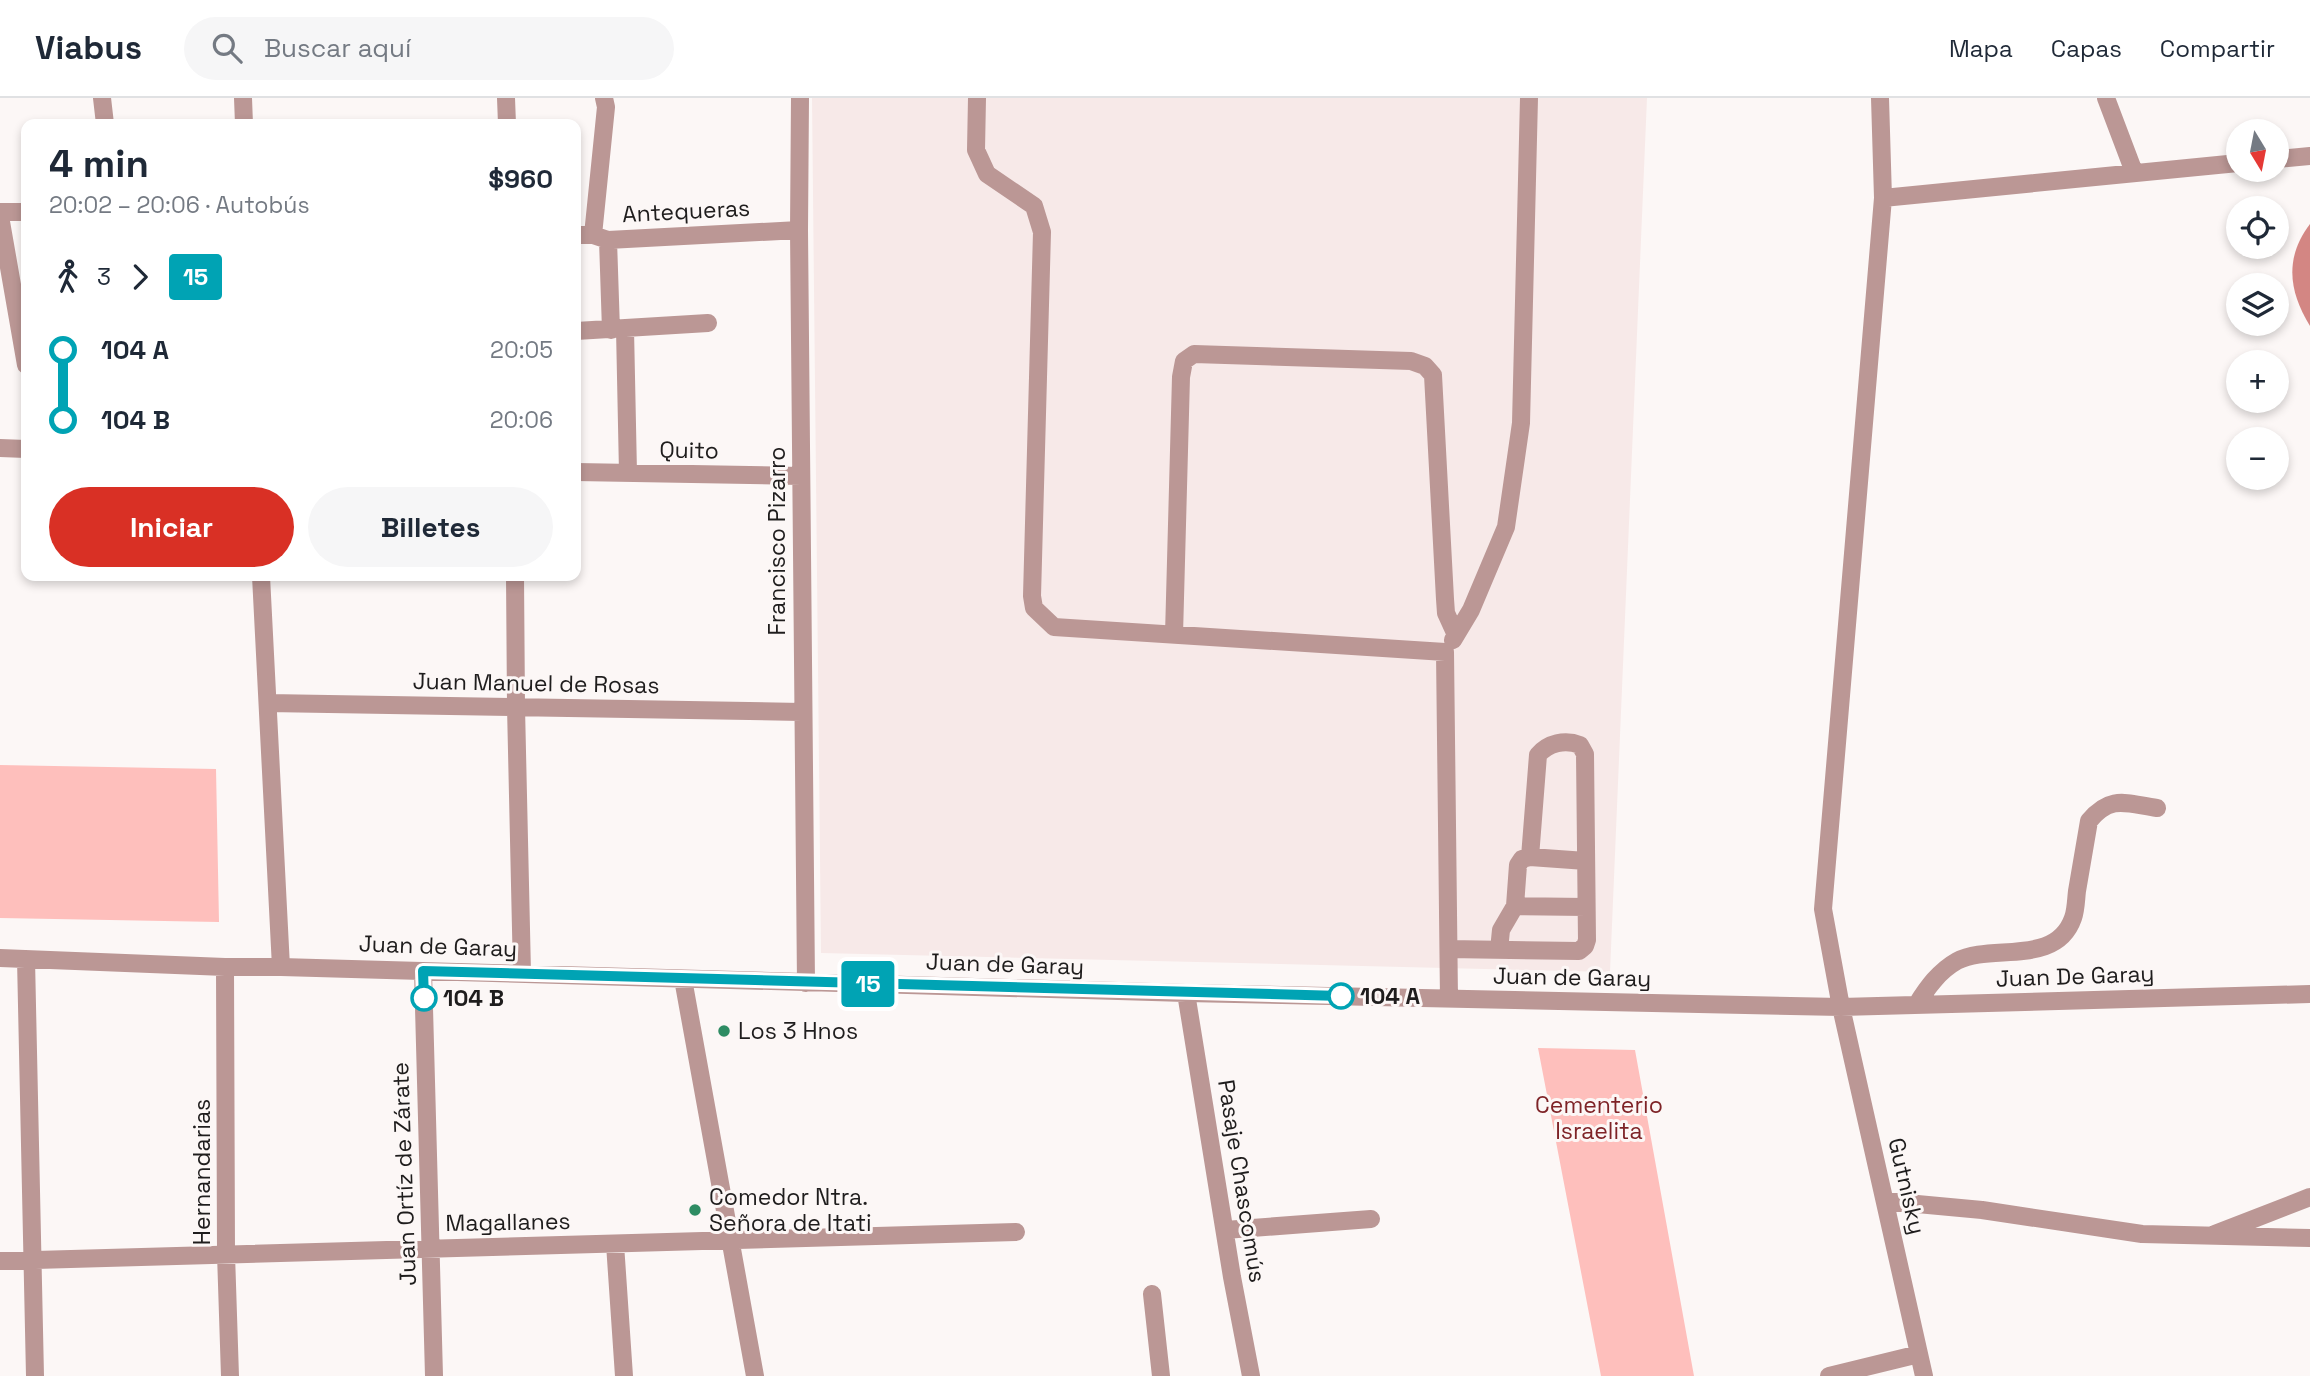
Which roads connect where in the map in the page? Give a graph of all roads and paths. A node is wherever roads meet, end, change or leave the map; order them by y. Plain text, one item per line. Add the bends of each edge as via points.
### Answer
1 (102, 98) edge
2 (243, 98) edge
3 (506, 98) edge
4 (604, 98) edge
5 (800, 98) edge
6 (977, 98) edge
7 (1529, 98) edge
8 (1880, 98) edge
9 (2106, 98) edge
10 (104, 119) edge
11 (244, 119) edge
12 (507, 119) edge
13 (2310, 156) edge
14 (2289, 158) edge
15 (2226, 164) edge
16 (2134, 172) junction
17 (1882, 198) junction
18 (21, 212) edge
19 (0, 214) edge
20 (799, 230) junction
21 (592, 237) edge
22 (708, 323) dead end
23 (618, 329) junction
24 (581, 331) edge
25 (21, 336) edge
26 (0, 448) edge
27 (21, 449) edge
28 (581, 472) edge
29 (628, 473) junction
30 (801, 476) junction
31 (261, 581) edge
32 (516, 581) edge
33 (1174, 635) junction
34 (1456, 635) junction
35 (1445, 652) junction
36 (268, 703) junction
37 (516, 707) junction
38 (802, 712) junction
39 (2157, 808) dead end
40 (1530, 857) junction
41 (1586, 861) junction
42 (1515, 906) junction
43 (1586, 907) junction
44 (1448, 949) junction
45 (1499, 950) junction
46 (0, 957) edge
47 (26, 959) junction
48 (225, 967) junction
49 (281, 967) junction
50 (423, 971) junction
51 (522, 973) junction
52 (683, 979) junction
53 (806, 983) junction
54 (1186, 993) junction
55 (2310, 994) edge
56 (1449, 998) junction
57 (1917, 1004) junction
58 (1841, 1007) junction
59 (2310, 1197) edge
60 (1885, 1201) junction
61 (1371, 1219) dead end
62 (1225, 1230) junction
63 (1016, 1232) dead end
64 (2205, 1237) junction
65 (2310, 1238) edge
66 (730, 1239) junction
67 (615, 1244) junction
68 (431, 1248) junction
69 (226, 1254) junction
70 (32, 1260) junction
71 (0, 1261) edge
72 (1152, 1294) dead end
73 (1919, 1354) junction
74 (35, 1376) edge
75 (230, 1376) edge
76 (434, 1376) edge
77 (624, 1376) edge
78 (755, 1376) edge
79 (1161, 1376) edge
80 (1251, 1376) edge
81 (1829, 1376) edge
82 (1924, 1376) edge

1 - 10 street
2 - 11 street
3 - 12 street
4 - 21 street
5 - 20 street, Francisco Pizarro
6 - 33 street via 976,150 987,174 1034,206 1042,232 1034,608 1054,627
7 - 34 street via 1521,424 1506,527
8 - 17 street, Gutnisky
9 - 16 street
13 - 14 street
15 - 16 street
16 - 17 street
17 - 58 street, Gutnisky via 1823,909
18 - 19 street
19 - 25 street
20 - 21 street, Antequeras
20 - 30 street, Francisco Pizarro
21 - 23 street
22 - 23 street
23 - 24 street
23 - 29 street
26 - 27 street
28 - 29 street, Quito
29 - 30 street, Quito
30 - 38 street, Francisco Pizarro
31 - 36 street
32 - 37 street
33 - 34 street via 1181,377 1184,361 1194,354 1410,361 1425,366 1433,375 1446,613
33 - 35 street
34 - 35 street
35 - 44 street
36 - 37 street, Juan Manuel de Rosas
36 - 49 street
37 - 38 street, Juan Manuel de Rosas
37 - 51 street
38 - 53 street, Francisco Pizarro
39 - 57 street via 2113,803 2099,808 2089,821 2073,919 2062,935 2028,951 1959,960 1944,970
40 - 41 street
40 - 41 street via 1538,755 1550,745 1571,741 1585,754
40 - 42 street via 1518,865
41 - 43 street
42 - 43 street
42 - 45 street via 1501,930
43 - 45 street via 1587,940 1579,951
44 - 45 street
44 - 56 street
46 - 47 street, Juan de Garay
47 - 48 street, Juan de Garay
47 - 70 street
48 - 49 street, Juan de Garay
48 - 69 street, Hernandarias
49 - 50 street, Juan de Garay
50 - 51 street, Juan de Garay
50 - 68 street, Juan Ortíz de Zárate
51 - 52 street, Juan de Garay
52 - 53 street, Juan de Garay
52 - 66 street
53 - 54 street, Juan de Garay
54 - 56 street, Juan de Garay
54 - 62 street, Pasaje Chascomús
55 - 57 street, Juan De Garay
56 - 58 street, Juan de Garay
57 - 58 street, Juan De Garay
58 - 60 street, Gutnisky
59 - 64 street
60 - 64 street via 2142,1234
60 - 73 street, Gutnisky
61 - 62 street
62 - 80 street, Pasaje Chascomús
63 - 66 street, Magallanes
64 - 65 street
66 - 67 street, Magallanes
66 - 78 street
67 - 68 street, Magallanes
67 - 77 street
68 - 69 street, Magallanes
68 - 76 street, Juan Ortíz de Zárate
69 - 70 street, Magallanes
69 - 75 street, Hernandarias
70 - 71 street, Magallanes
70 - 74 street
72 - 79 street
73 - 81 street
73 - 82 street, Gutnisky

